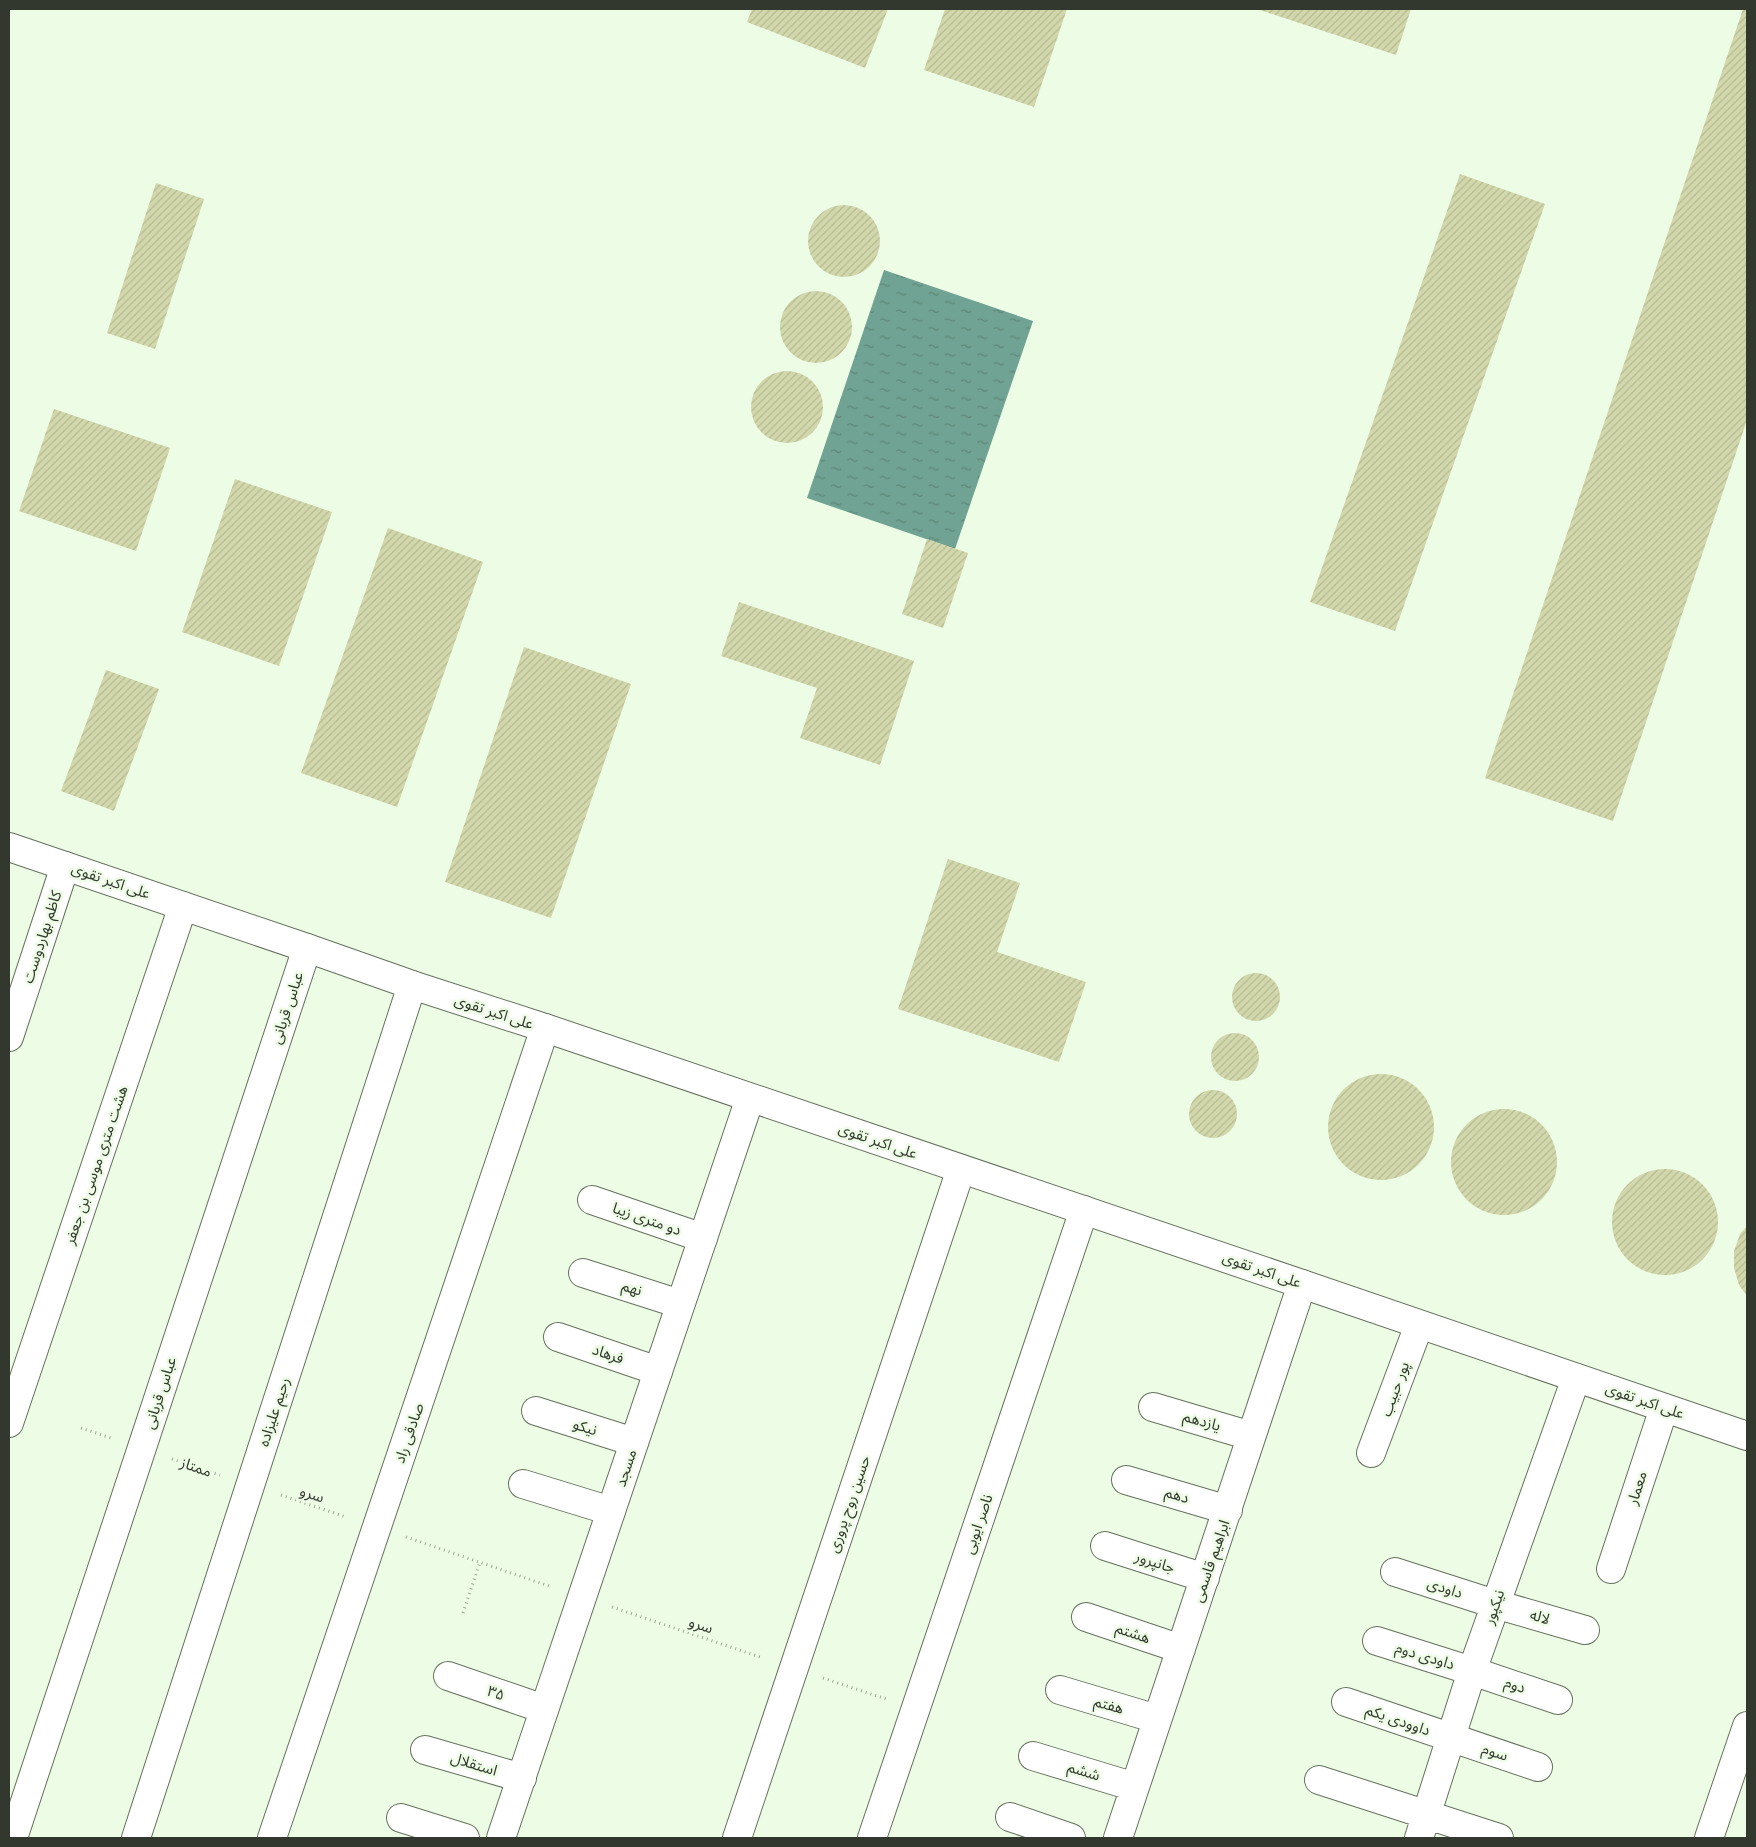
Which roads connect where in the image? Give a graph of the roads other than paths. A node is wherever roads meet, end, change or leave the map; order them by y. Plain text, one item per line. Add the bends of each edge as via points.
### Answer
1 (9, 847) edge
2 (65, 866) junction
3 (183, 906) junction
4 (307, 948) junction
5 (412, 985) junction
6 (545, 1028) junction
7 (9, 1037) edge
8 (750, 1098) junction
9 (961, 1169) junction
10 (592, 1200) dead end
11 (1084, 1210) junction
12 (703, 1238) junction
13 (583, 1273) dead end
14 (1302, 1284) junction
15 (680, 1304) junction
16 (1418, 1325) junction
17 (558, 1337) dead end
18 (658, 1371) junction
19 (1576, 1378) junction
20 (1153, 1407) dead end
21 (1664, 1408) junction
22 (536, 1411) dead end
23 (9, 1423) edge
24 (1251, 1436) junction
25 (1747, 1436) edge
26 (634, 1442) junction
27 (1371, 1453) dead end
28 (1126, 1480) dead end
29 (523, 1484) dead end
30 (1228, 1510) junction
31 (611, 1512) junction
32 (1106, 1546) dead end
33 (1611, 1569) dead end
34 (1395, 1572) dead end
35 (1205, 1578) junction
36 (1495, 1604) junction
37 (1086, 1616) dead end
38 (1585, 1630) dead end
39 (1377, 1641) dead end
40 (1181, 1649) junction
41 (1472, 1671) junction
42 (448, 1676) dead end
43 (1060, 1690) dead end
44 (1558, 1700) dead end
45 (1346, 1702) dead end
46 (544, 1709) junction
47 (1157, 1719) junction
48 (1747, 1726) edge
49 (1451, 1738) junction
50 (426, 1750) dead end
51 (1033, 1756) dead end
52 (1538, 1766) dead end
53 (522, 1778) junction
54 (1319, 1780) dead end
55 (1135, 1787) junction
56 (1010, 1817) dead end
57 (400, 1818) dead end
58 (1422, 1827) edge
59 (13, 1838) edge
60 (136, 1838) edge
61 (272, 1838) edge
62 (465, 1838) edge
63 (501, 1838) edge
64 (737, 1838) edge
65 (872, 1838) edge
66 (1071, 1838) edge
67 (1118, 1838) edge
68 (1499, 1838) edge
69 (1710, 1838) edge

1 - 2 street, علی اکبر تقوی
2 - 3 street, علی اکبر تقوی
2 - 7 street, کاظم بهاردوست
3 - 4 street, علی اکبر تقوی
3 - 23 street, هشت متری موسی بن جعفر
4 - 5 street, علی اکبر تقوی
4 - 59 street, عباس قربانی
5 - 6 street, علی اکبر تقوی
5 - 60 street, رحیم علیزاده
6 - 8 street, علی اکبر تقوی
6 - 61 street, صادقی راد
8 - 9 street, علی اکبر تقوی
8 - 12 street, مسجد
9 - 11 street, علی اکبر تقوی
9 - 64 street, حسین روح پروری
10 - 12 street, دو متری زیبا
11 - 14 street, علی اکبر تقوی
11 - 65 street, ناصر ایوبی
12 - 15 street, مسجد
13 - 15 street, نهم
14 - 16 street, علی اکبر تقوی
14 - 24 street, ابراهیم قاسمی
15 - 18 street, مسجد
16 - 19 street, علی اکبر تقوی
16 - 27 street, پور حبیب
17 - 18 street, فرهاد
18 - 26 street, مسجد
19 - 21 street, علی اکبر تقوی
19 - 36 street, نیکپور
20 - 24 street, یازدهم
21 - 25 street, علی اکبر تقوی
21 - 33 street, معمار
22 - 26 street, نیکو
24 - 30 street, ابراهیم قاسمی
26 - 31 street, مسجد
28 - 30 street, دهم
29 - 31 street
30 - 35 street, ابراهیم قاسمی
31 - 46 street, مسجد
32 - 35 street, جانپرور
34 - 36 street, داودی
35 - 40 street, ابراهیم قاسمی
36 - 38 street, لاله
36 - 41 street, نیکپور
37 - 40 street, هشتم
39 - 41 street, داودی دوم
40 - 47 street, ابراهیم قاسمی
41 - 44 street, دوم
41 - 49 street, نیکپور
42 - 46 street, ۳۵
43 - 47 street, هفتم
45 - 49 street, داوودی یکم
46 - 53 street, مسجد
47 - 55 street, ابراهیم قاسمی
48 - 69 street
49 - 52 street, سوم
49 - 58 street, نیکپور
50 - 53 street, استقلال
51 - 55 street, ششم
53 - 63 street, مسجد
54 - 58 street
55 - 67 street, ابراهیم قاسمی
56 - 66 street
57 - 62 street
58 - 68 street

